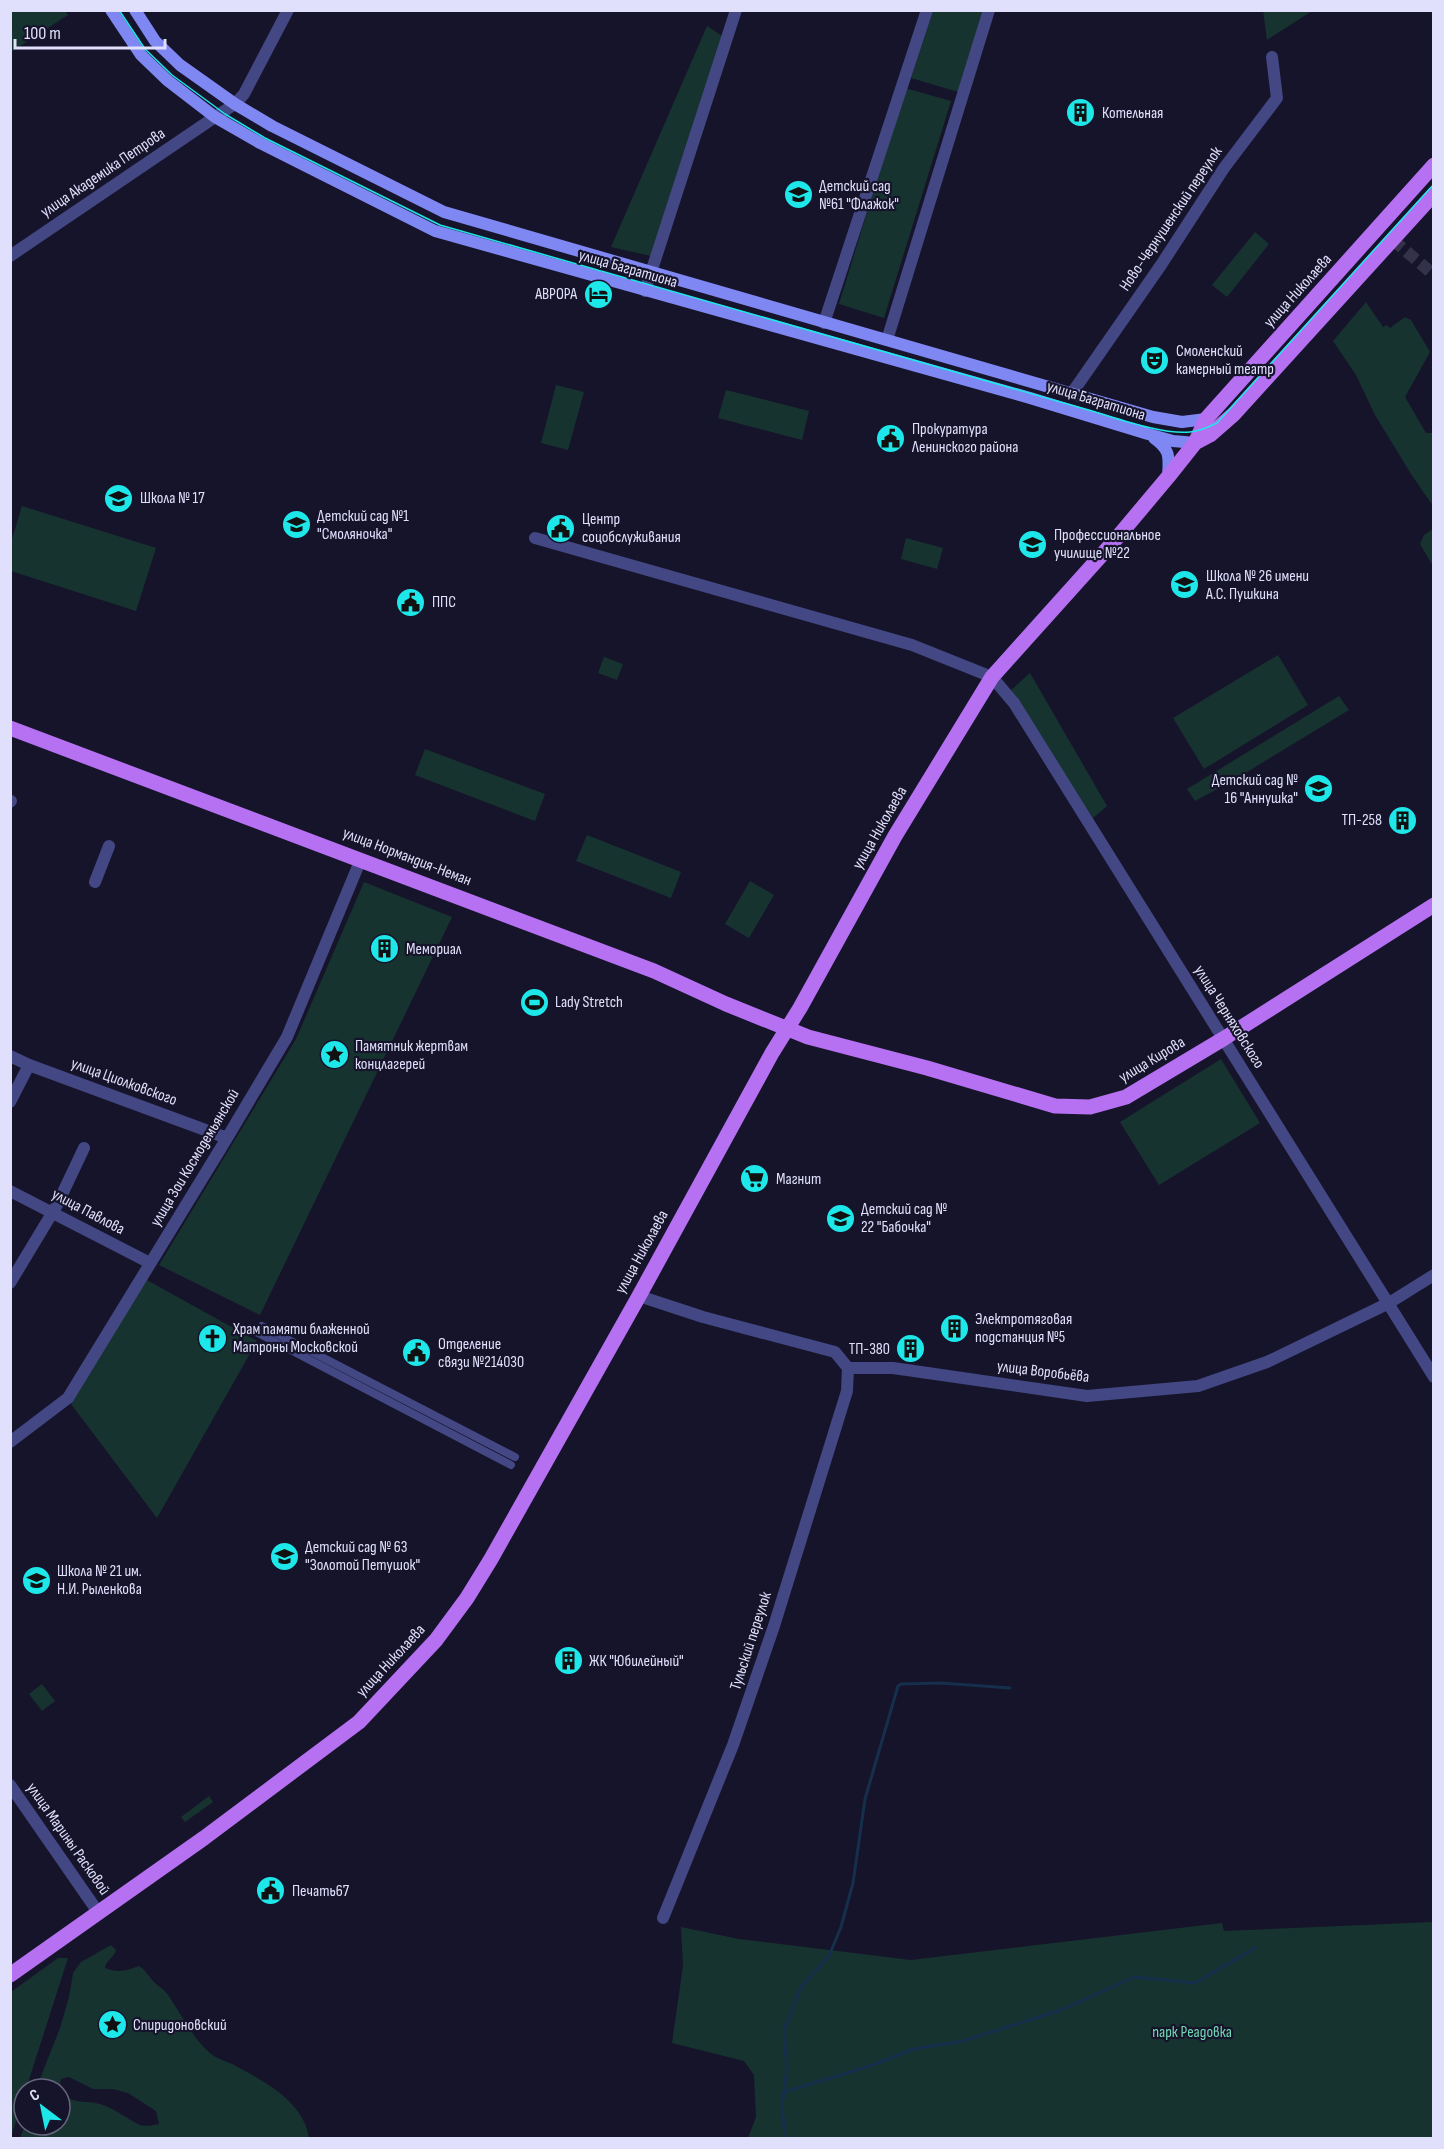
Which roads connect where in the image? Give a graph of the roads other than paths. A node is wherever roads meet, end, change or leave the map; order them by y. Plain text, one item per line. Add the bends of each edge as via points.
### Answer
1 (111, 10) edge
2 (135, 10) edge
3 (288, 10) edge
4 (736, 10) edge
5 (927, 10) edge
6 (989, 10) edge
7 (1272, 57) dead end
8 (235, 104) junction
9 (214, 117) junction
10 (1434, 165) edge
11 (1434, 194) edge
12 (1391, 213) junction
13 (1394, 240) junction
14 (10, 256) edge
15 (651, 271) junction
16 (645, 291) junction
17 (824, 323) junction
18 (887, 340) junction
19 (1072, 393) junction
20 (1206, 419) junction
21 (1182, 422) junction
22 (1148, 434) junction
23 (1188, 442) junction
24 (1168, 477) junction
25 (535, 538) dead end
26 (992, 677) junction
27 (10, 728) edge
28 (109, 846) dead end
29 (361, 859) junction
30 (95, 882) dead end
31 (1434, 905) edge
32 (787, 1029) junction
33 (1223, 1039) junction
34 (10, 1056) edge
35 (29, 1065) junction
36 (10, 1102) edge
37 (228, 1138) junction
38 (84, 1148) dead end
39 (10, 1191) edge
40 (53, 1211) junction
41 (150, 1263) junction
42 (1434, 1275) edge
43 (10, 1283) edge
44 (639, 1296) junction
45 (1389, 1303) junction
46 (260, 1330) dead end
47 (848, 1368) junction
48 (1434, 1377) edge
49 (10, 1442) edge
50 (513, 1461) dead end
51 (10, 1785) edge
52 (98, 1912) junction
53 (663, 1918) dead end
54 (10, 1975) edge

1 - 9 main road, улица Багратиона via 141,55
2 - 8 main road, улица Багратиона via 155,41 180,65
3 - 8 street
4 - 15 street
5 - 17 street
6 - 18 street
7 - 19 street, Ново-Чернушенский переулок via 1277,98 1224,168
8 - 9 street, улица Академика Петрова
8 - 15 main road, улица Багратиона via 444,212
9 - 14 street, улица Академика Петрова
9 - 16 main road, улица Багратиона via 435,231
10 - 12 main road, улица Николаева
11 - 13 main road, улица Николаева
12 - 13 street
12 - 20 main road, улица Николаева
13 - 23 main road, улица Николаева via 1234,414 1210,435
15 - 16 street
15 - 17 main road, улица Багратиона
16 - 22 main road, улица Багратиона
17 - 18 main road, улица Багратиона
18 - 19 main road, улица Багратиона
19 - 21 main road, улица Багратиона
20 - 21 main road, улица Багратиона
20 - 23 main road, улица Николаева
21 - 23 main road
22 - 23 main road, улица Багратиона
22 - 24 main road via 1166,448
23 - 24 main road, улица Николаева
24 - 26 main road, улица Николаева
25 - 26 street via 912,645
26 - 32 main road, улица Николаева via 895,836
26 - 33 street, улица Черняховского via 1014,703
27 - 29 main road, улица Нормандия-Неман
28 - 30 street
29 - 32 main road, улица Нормандия-Неман via 654,971
29 - 37 street, улица Зои Космодемьянской via 287,1037
31 - 33 main road, улица Кирова
32 - 33 main road, улица Кирова via 1056,1106 1090,1107 1126,1097
32 - 44 main road, улица Николаева
33 - 45 street, улица Черняховского
34 - 35 street, улица Циолковского
35 - 36 street
35 - 37 street, улица Циолковского
37 - 41 street, улица Зои Космодемьянской
38 - 40 street
39 - 40 street, улица Павлова
40 - 41 street, улица Павлова
40 - 43 street
41 - 49 street, улица Зои Космодемьянской via 68,1398
42 - 45 street, улица Воробьёва
44 - 47 street via 835,1352
44 - 52 main road, улица Николаева via 477,1582 436,1641 359,1722
45 - 47 street, улица Воробьёва via 1267,1362 1198,1386 1087,1396 893,1368
45 - 48 street, улица Черняховского
46 - 50 street
47 - 53 street, Тульский переулок via 847,1391 768,1644 733,1744
51 - 52 street, улица Марины Расковой
52 - 54 main road, улица Николаева

